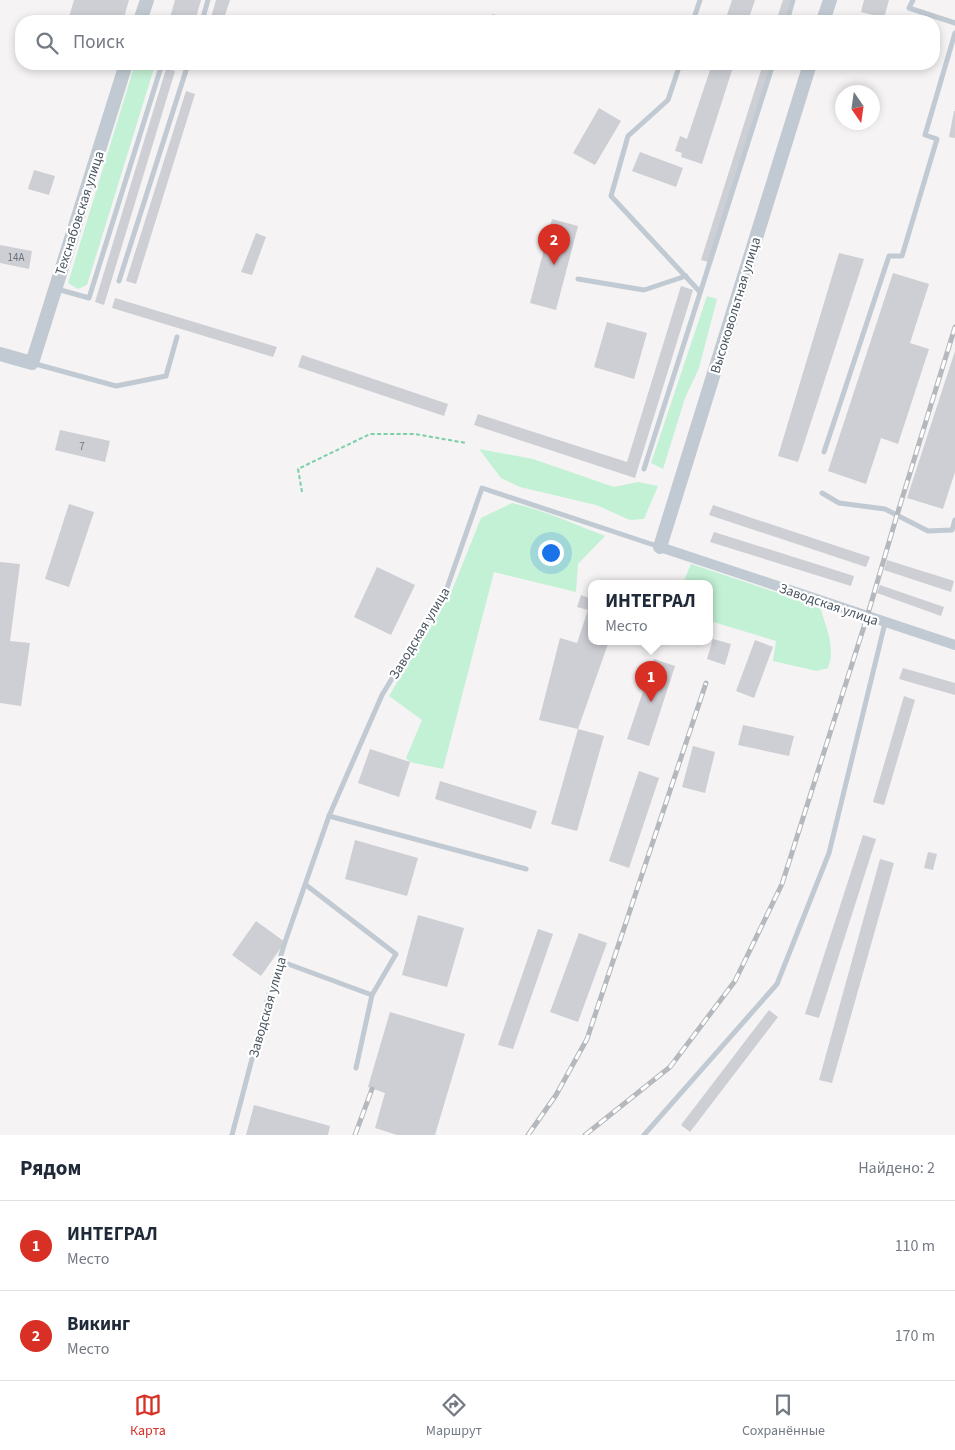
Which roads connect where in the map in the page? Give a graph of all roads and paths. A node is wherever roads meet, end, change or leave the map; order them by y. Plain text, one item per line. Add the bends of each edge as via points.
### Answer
1 (147, 0) edge
2 (208, 0) edge
3 (700, 0) edge
4 (793, 0) edge
5 (830, 0) edge
6 (913, 0) edge
7 (142, 15) edge
8 (204, 15) edge
9 (695, 15) edge
10 (788, 15) edge
11 (825, 15) edge
12 (930, 15) edge
13 (940, 18) edge
14 (955, 23) edge
15 (955, 33) edge
16 (124, 70) edge
17 (160, 70) edge
18 (186, 70) edge
19 (678, 70) edge
20 (771, 70) edge
21 (808, 70) edge
22 (686, 276) junction
23 (578, 279) dead end
24 (119, 281) dead end
25 (55, 288) junction
26 (700, 292) junction
27 (178, 337) dead end
28 (0, 354) edge
29 (32, 363) junction
30 (466, 443) dead end
31 (824, 452) dead end
32 (644, 469) dead end
33 (302, 492) dead end
34 (822, 493) dead end
35 (955, 520) edge
36 (660, 547) junction
37 (885, 623) junction
38 (955, 645) edge
39 (329, 816) junction
40 (526, 869) dead end
41 (306, 885) junction
42 (280, 961) junction
43 (372, 995) junction
44 (356, 1068) dead end
45 (232, 1135) edge
46 (644, 1135) edge

1 - 7 street
2 - 8 lane
3 - 9 lane
4 - 10 lane
5 - 11 street
6 - 12 lane via 909,8
13 - 14 lane
15 - 31 lane via 925,136 937,139 902,256 889,256
16 - 25 street, Техснабовская улица
17 - 25 lane via 89,298
18 - 24 lane
19 - 22 lane via 668,100 628,136 611,196
20 - 26 lane
21 - 36 street, Высоковольтная улица
22 - 23 lane via 644,290
22 - 26 lane
25 - 29 street, Техснабовская улица
26 - 32 lane
27 - 29 lane via 166,376 116,386
28 - 29 street
30 - 33 path via 415,434 370,434 298,469
34 - 35 lane via 839,503 885,509 928,531 952,530
36 - 37 street, Заводская улица
36 - 39 lane, Заводская улица via 482,488 447,588 382,695
37 - 38 street, Заводская улица
37 - 46 lane via 829,853 776,984
39 - 40 lane
39 - 41 lane, Заводская улица
41 - 42 lane, Заводская улица
41 - 43 lane via 396,954
42 - 43 lane
42 - 45 lane, Заводская улица
43 - 44 lane

